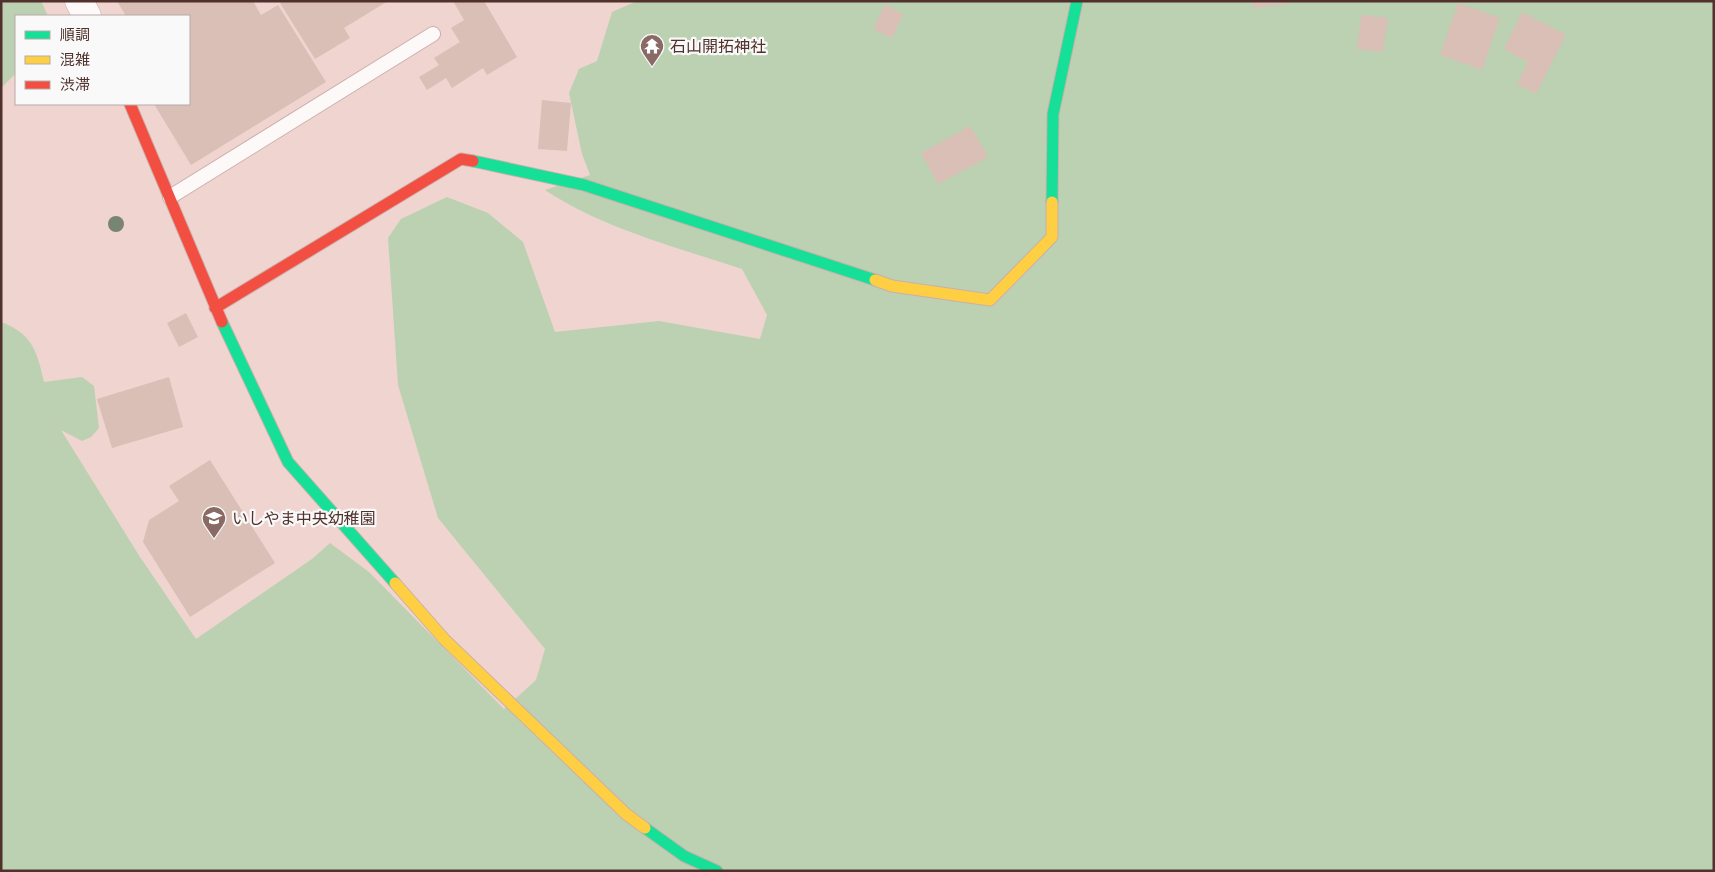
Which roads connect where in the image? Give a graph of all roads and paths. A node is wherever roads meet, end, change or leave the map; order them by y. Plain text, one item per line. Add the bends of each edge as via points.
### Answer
1 (79, 1) edge
2 (1077, 1) edge
3 (86, 15) edge
4 (433, 34) dead end
5 (130, 105) edge
6 (170, 197) junction
7 (215, 308) junction
8 (717, 871) edge

1 - 3 street
2 - 7 street via 1053,114 1052,237 990,300 892,286 584,185 461,158
4 - 6 lane
5 - 6 street
6 - 7 street
7 - 8 street via 288,462 444,640 626,814 684,856

